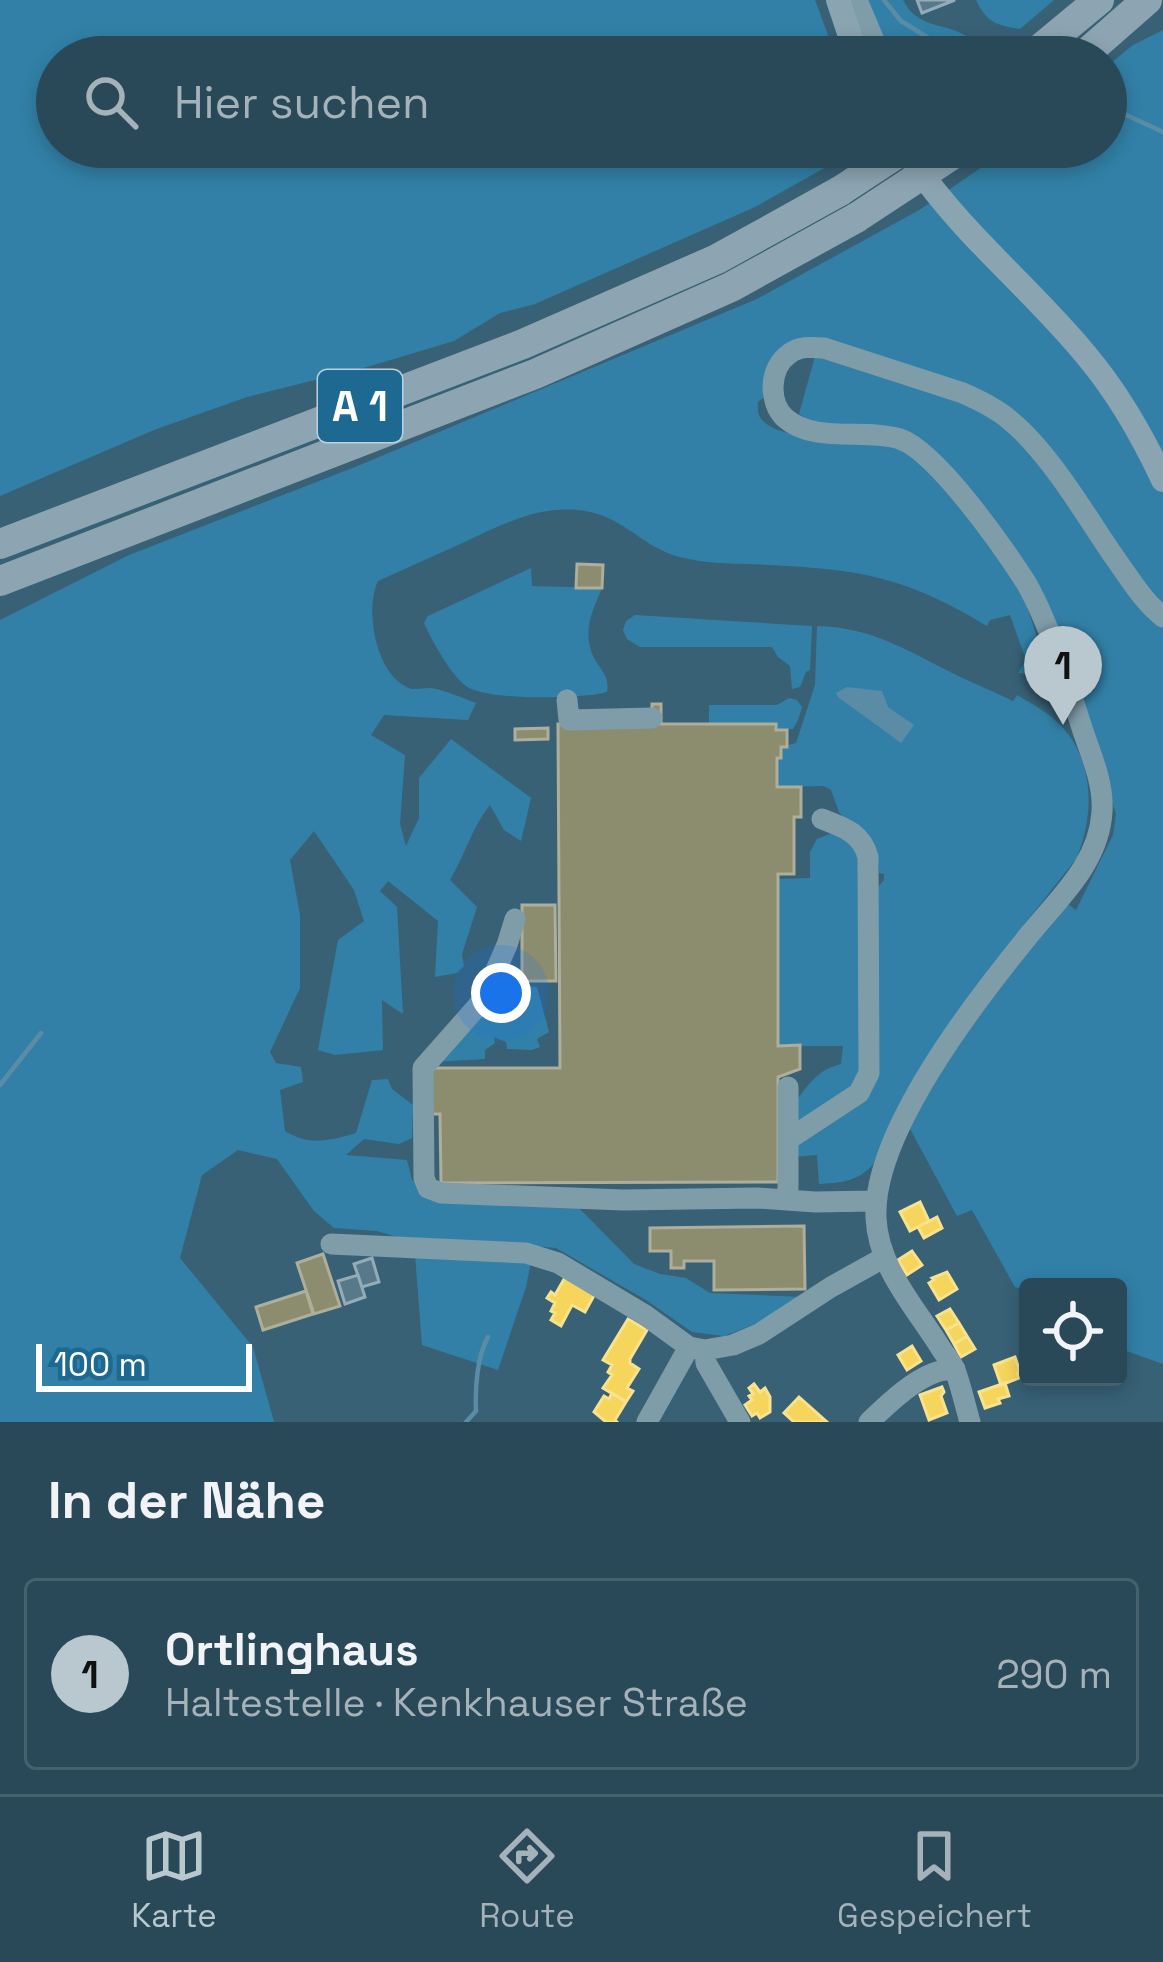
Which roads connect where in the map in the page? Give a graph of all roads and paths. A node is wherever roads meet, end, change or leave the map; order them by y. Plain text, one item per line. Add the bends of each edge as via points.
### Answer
1 (838, 0) edge
2 (857, 0) edge
3 (1099, 0) edge
4 (1147, 0) edge
5 (1163, 8) edge
6 (1077, 11) edge
7 (849, 36) edge
8 (872, 36) edge
9 (1051, 36) edge
10 (1106, 36) edge
11 (1127, 36) edge
12 (873, 168) edge
13 (918, 168) edge
14 (932, 168) edge
15 (1163, 480) edge
16 (0, 544) edge
17 (0, 581) edge
18 (1163, 616) edge
19 (567, 700) dead end
20 (652, 718) dead end
21 (822, 819) dead end
22 (515, 919) dead end
23 (788, 1087) dead end
24 (789, 1139) junction
25 (788, 1200) junction
26 (876, 1201) junction
27 (332, 1244) dead end
28 (884, 1257) junction
29 (697, 1349) junction
30 (955, 1370) junction
31 (647, 1422) edge
32 (740, 1422) edge
33 (869, 1422) edge
34 (970, 1422) edge

1 - 7 main road
2 - 8 street
3 - 6 highway
4 - 10 highway
5 - 11 highway
6 - 9 highway
12 - 16 highway, A 1, bridge via 717,259 523,344
13 - 15 main road via 1096,367
14 - 17 highway, A 1, bridge via 731,287 535,374
18 - 26 street via 1011,420 963,393 824,348 803,347 780,364 772,388 783,416 817,431 912,444 1003,550 1054,643 1102,790 1100,828 1082,871 928,1075 892,1145
19 - 20 street via 568,720
21 - 24 street via 857,836 867,851 869,1072 859,1093
22 - 25 street via 483,1000 423,1068 428,1188
23 - 24 street
24 - 25 street
25 - 26 street
26 - 28 street
27 - 29 street via 526,1253 558,1263
28 - 29 street via 760,1334
28 - 30 street
29 - 31 street
29 - 32 street
30 - 33 street via 940,1369
30 - 34 street

